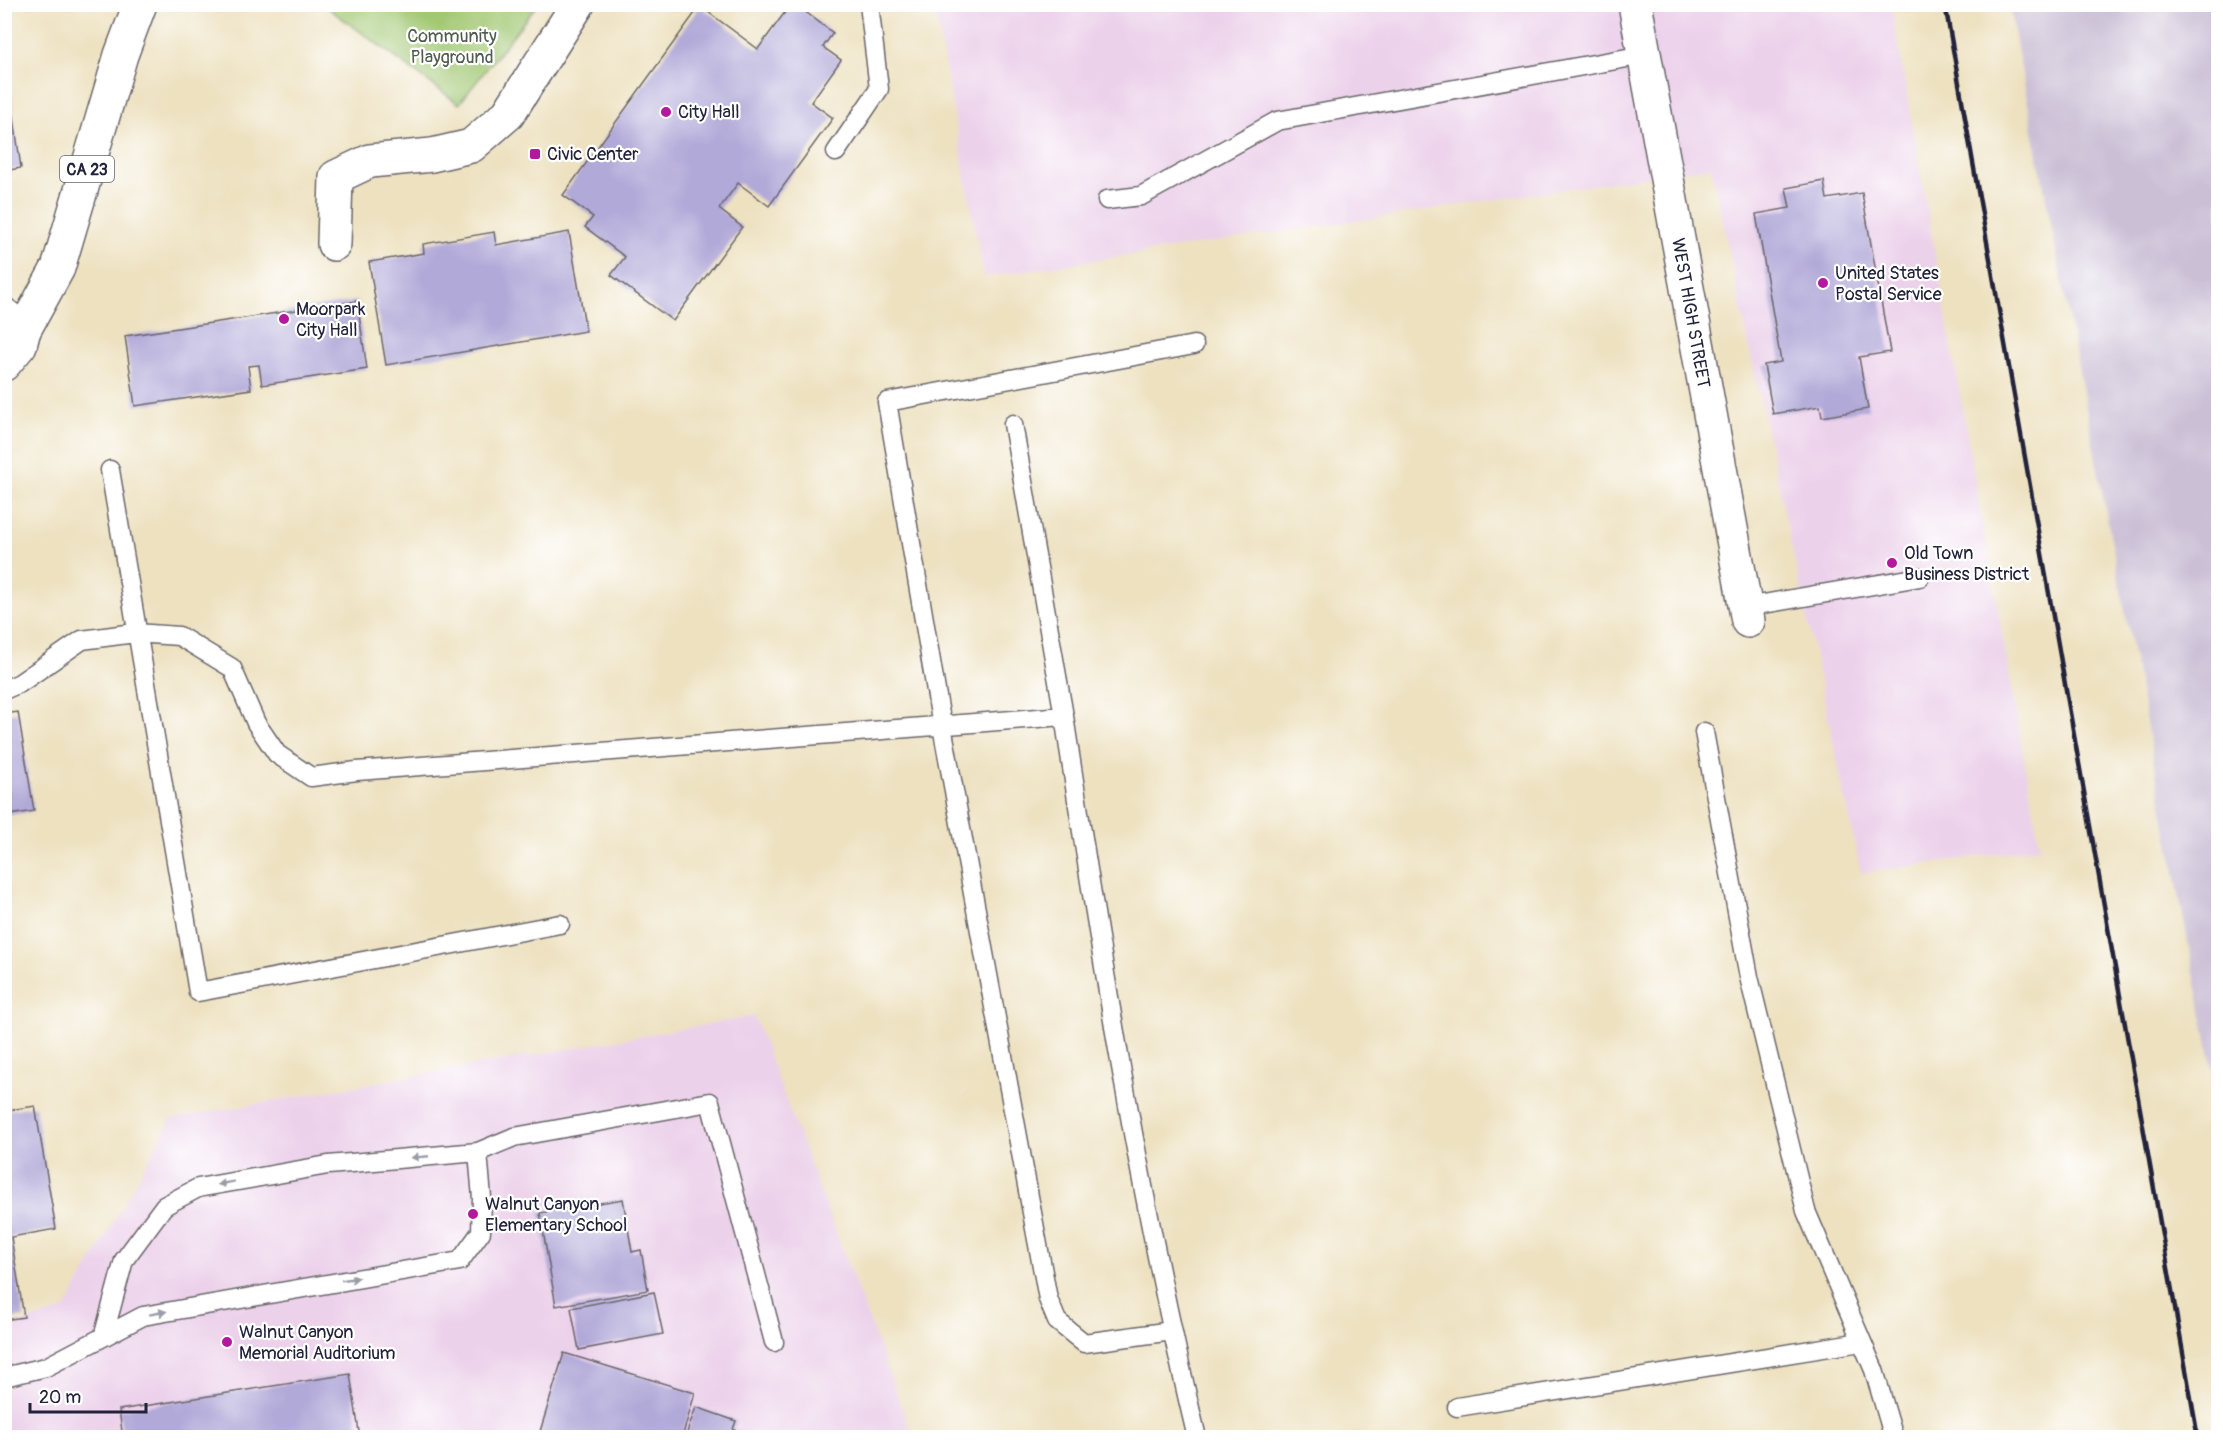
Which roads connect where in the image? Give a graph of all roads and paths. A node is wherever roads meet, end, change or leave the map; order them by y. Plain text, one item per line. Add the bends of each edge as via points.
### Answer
1 (140, 4) edge
2 (578, 4) edge
3 (869, 4) edge
4 (1635, 4) edge
5 (1644, 55) junction
6 (836, 152) dead end
7 (1107, 200) dead end
8 (334, 244) dead end
9 (14, 322) edge
10 (1194, 345) dead end
11 (4, 364) edge
12 (1013, 424) dead end
13 (110, 470) dead end
14 (1920, 577) dead end
15 (1747, 614) joint
16 (135, 633) junction
17 (4, 690) edge
18 (1064, 716) junction
19 (942, 726) junction
20 (1704, 732) dead end
21 (560, 924) dead end
22 (478, 1152) junction
23 (1172, 1331) junction
24 (104, 1334) junction
25 (774, 1342) dead end
26 (1861, 1342) junction
27 (4, 1377) edge
28 (1457, 1407) dead end
29 (1197, 1437) edge
30 (1894, 1437) edge

1 - 9 street, CA 23 via 121,55 58,268
2 - 8 street via 508,114 471,146 432,155 370,161 336,177
3 - 6 lane via 879,89
4 - 5 street, WEST HIGH STREET
5 - 7 lane via 1277,121 1141,196
5 - 15 street, WEST HIGH STREET
9 - 11 street, CA 23 via 20,345
10 - 19 lane via 887,402
12 - 18 lane
13 - 16 lane
14 - 15 lane
16 - 17 lane via 82,640
16 - 19 lane via 179,636 232,668 256,723 277,754 311,777
16 - 21 lane via 198,992
18 - 19 lane
18 - 23 lane via 1104,974
19 - 23 lane via 1048,1299 1058,1321 1084,1343
20 - 26 lane via 1749,976 1806,1211
22 -> 24 lane via 328,1165 198,1188 164,1206 124,1260
24 -> 22 lane via 143,1316 460,1261 481,1232
22 - 25 lane via 514,1137 710,1102
23 - 29 lane
24 - 27 lane via 46,1367
26 - 28 lane
26 - 30 lane via 1874,1370

